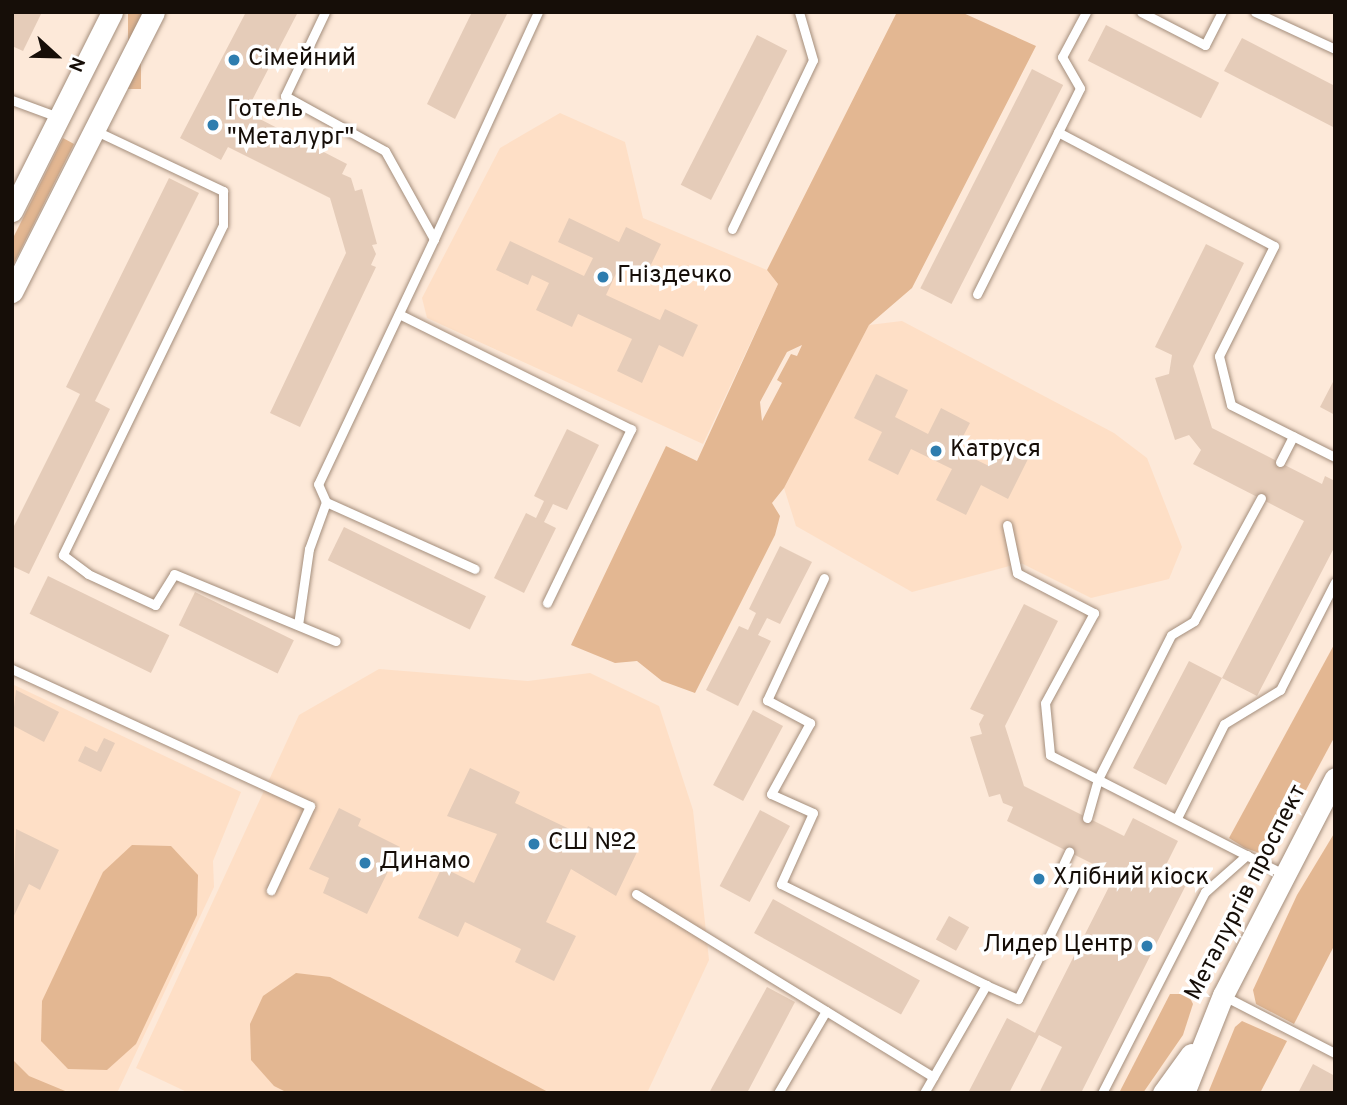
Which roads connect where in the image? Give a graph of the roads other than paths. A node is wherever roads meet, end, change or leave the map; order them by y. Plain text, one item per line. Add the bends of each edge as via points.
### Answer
1 (112, 12) edge
2 (154, 12) edge
3 (325, 12) edge
4 (538, 12) edge
5 (799, 12) edge
6 (1086, 12) edge
7 (1141, 12) edge
8 (1222, 12) edge
9 (1255, 12) edge
10 (1335, 49) edge
11 (12, 100) edge
12 (59, 117) junction
13 (94, 130) junction
14 (1058, 132) junction
15 (12, 211) edge
16 (732, 229) dead end
17 (434, 239) junction
18 (12, 292) edge
19 (977, 294) dead end
20 (399, 314) junction
21 (1293, 436) junction
22 (1335, 457) edge
23 (1280, 462) dead end
24 (1261, 498) dead end
25 (326, 502) junction
26 (1007, 525) dead end
27 (475, 569) dead end
28 (824, 578) dead end
29 (1335, 582) edge
30 (547, 603) dead end
31 (298, 625) junction
32 (336, 641) dead end
33 (12, 669) edge
34 (1335, 778) edge
35 (1098, 779) junction
36 (1087, 818) dead end
37 (1177, 818) junction
38 (1069, 852) dead end
39 (1247, 855) junction
40 (1284, 874) junction
41 (271, 890) dead end
42 (635, 894) dead end
43 (986, 985) junction
44 (1223, 995) junction
45 (826, 1011) junction
46 (1207, 1032) junction
47 (1335, 1053) edge
48 (933, 1077) junction
49 (778, 1093) edge
50 (924, 1093) edge
51 (1102, 1093) edge
52 (1163, 1093) edge
53 (1184, 1093) edge

1 - 12 street
2 - 13 street
3 - 17 lane via 285,96 386,151
4 - 17 lane
5 - 16 lane via 813,60
6 - 14 lane via 1062,57 1080,88
7 - 8 lane via 1205,45
9 - 10 lane
11 - 12 lane
12 - 13 street
12 - 15 street
13 - 18 street
13 - 31 lane via 223,191 223,225 62,555 88,574 155,605 174,574
14 - 19 lane
14 - 21 lane via 1274,246 1219,356 1231,405
17 - 20 lane
20 - 25 lane via 318,484
20 - 30 lane via 631,429
21 - 22 lane
21 - 23 lane
24 - 35 lane via 1194,621 1171,635
25 - 27 lane
25 - 31 lane via 309,549
26 - 35 lane via 1017,573 1094,613 1045,703 1050,755
28 - 43 lane via 767,700 810,723 771,794 813,813 781,884
29 - 37 lane via 1280,690 1224,724
31 - 32 lane
33 - 41 lane via 310,806
34 - 40 street, Металургів проспект
35 - 36 lane
35 - 37 lane
37 - 39 lane
38 - 43 lane via 1062,867 1073,886 1018,999
39 - 40 lane
39 - 51 lane via 1205,892
40 - 44 street, Металургів проспект
42 - 45 lane
43 - 48 lane
44 - 46 street, Металургів проспект
44 - 47 lane
45 - 48 lane
45 - 49 lane
46 - 52 street, Металургів проспект
46 - 53 street, Металургів проспект
48 - 50 lane

